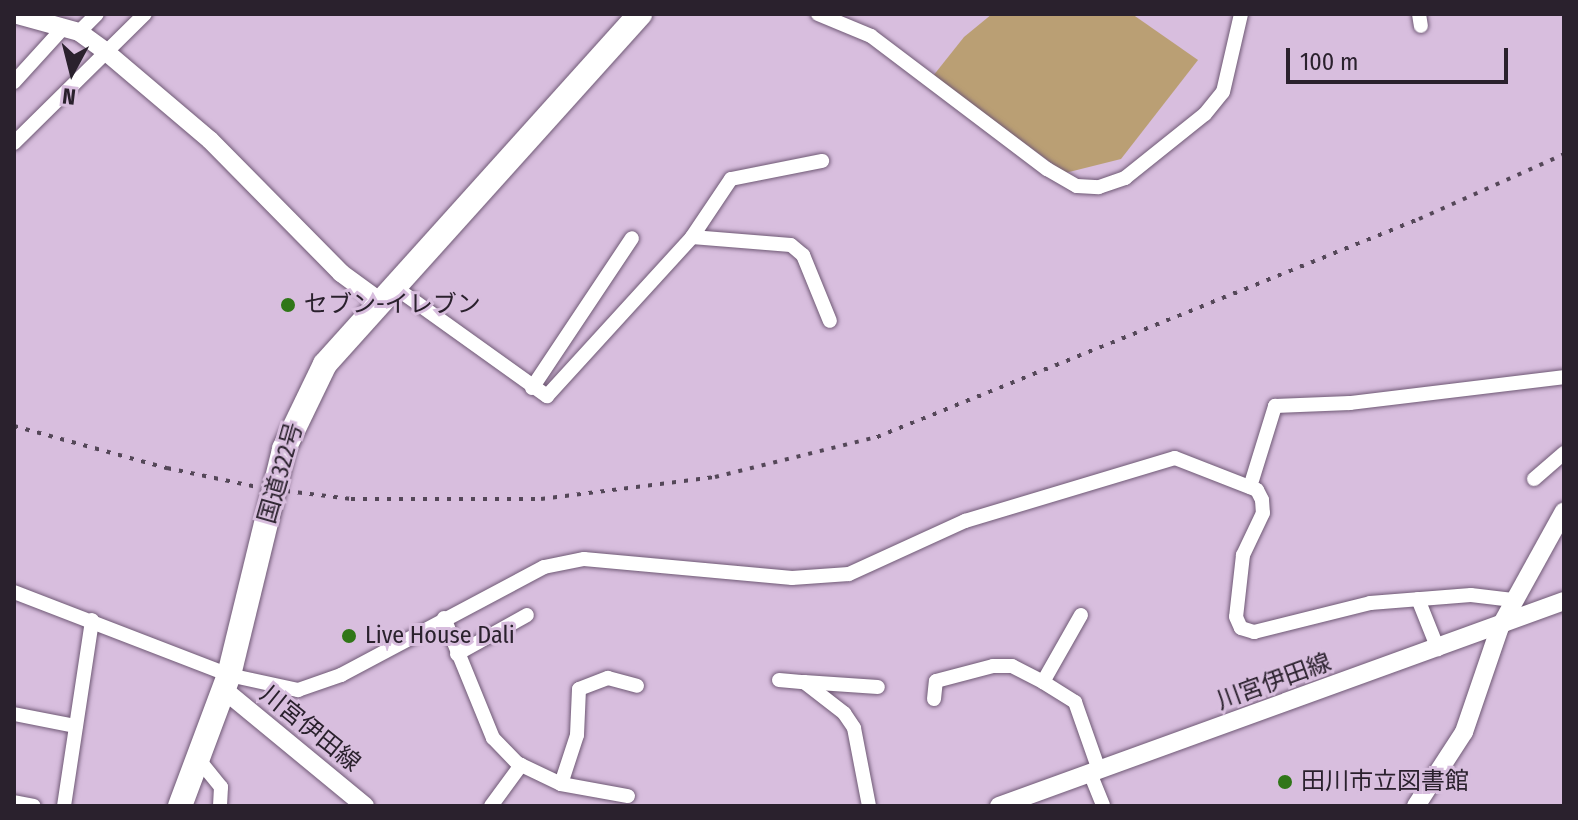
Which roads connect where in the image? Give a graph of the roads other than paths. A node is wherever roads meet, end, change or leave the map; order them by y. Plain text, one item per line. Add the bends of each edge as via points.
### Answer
1 (14, 14) edge
2 (97, 14) edge
3 (145, 14) edge
4 (640, 14) edge
5 (818, 14) edge
6 (1241, 14) edge
7 (72, 30) junction
8 (105, 51) junction
9 (14, 82) edge
10 (14, 143) edge
11 (822, 161) dead end
12 (692, 237) junction
13 (632, 238) dead end
14 (389, 295) junction
15 (830, 321) dead end
16 (1564, 377) edge
17 (532, 388) junction
18 (1564, 453) edge
19 (1534, 479) dead end
20 (1250, 487) junction
21 (1564, 511) edge
22 (14, 592) edge
23 (1418, 599) junction
24 (1513, 600) junction
25 (1564, 601) edge
26 (527, 615) dead end
27 (1081, 615) dead end
28 (444, 618) junction
29 (92, 620) junction
30 (1500, 627) junction
31 (1438, 649) junction
32 (457, 654) junction
33 (779, 680) dead end
34 (226, 682) junction
35 (804, 682) junction
36 (1043, 682) junction
37 (637, 686) dead end
38 (878, 687) dead end
39 (934, 699) dead end
40 (14, 714) edge
41 (76, 726) junction
42 (199, 760) junction
43 (521, 765) junction
44 (1094, 771) junction
45 (561, 784) junction
46 (628, 796) dead end
47 (14, 802) edge
48 (183, 805) edge
49 (34, 806) edge
50 (64, 806) edge
51 (220, 806) edge
52 (365, 806) edge
53 (491, 806) edge
54 (869, 806) edge
55 (999, 806) edge
56 (1103, 806) edge
57 (1416, 806) edge

1 - 7 street
2 - 7 street
3 - 8 street
4 - 14 highway, 国道322号
5 - 6 street via 871,36 1047,169 1077,186 1099,187 1125,178 1205,114 1223,92
7 - 8 street
7 - 9 street
8 - 10 street
8 - 14 street via 210,140 341,273
11 - 12 street via 731,179
12 - 15 street via 791,245 803,255
12 - 17 street via 547,396
13 - 17 street
14 - 17 street
14 - 34 highway, 国道322号 via 325,364 300,408 284,449
16 - 20 street via 1350,403 1275,406
18 - 19 street
20 - 23 street via 1262,500 1263,513 1243,555 1236,617 1241,628 1254,632 1340,609
20 - 28 street via 1175,458 965,521 849,574 792,578 584,559 544,567
21 - 24 street
22 - 29 street
23 - 24 street via 1471,595
23 - 31 street
24 - 30 street
25 - 30 street, 川宮伊田線
26 - 32 street
27 - 36 street
28 - 32 street
28 - 34 street via 308,688
29 - 34 street
29 - 41 street
30 - 31 street, 川宮伊田線
30 - 57 street via 1464,732
31 - 44 street, 川宮伊田線
32 - 43 street via 493,738
33 - 35 street
34 - 42 highway, 国道322号
34 - 52 street, 川宮伊田線
35 - 38 street
35 - 54 street via 844,713 854,728
36 - 39 street via 1012,666 993,666 936,681
36 - 44 street via 1075,702
37 - 45 street via 608,678 579,689 577,735
40 - 41 street
41 - 50 street
42 - 48 highway, 国道322号
42 - 51 street via 221,787
43 - 45 street
43 - 53 street
44 - 55 street, 川宮伊田線
44 - 56 street
45 - 46 street
47 - 49 street

